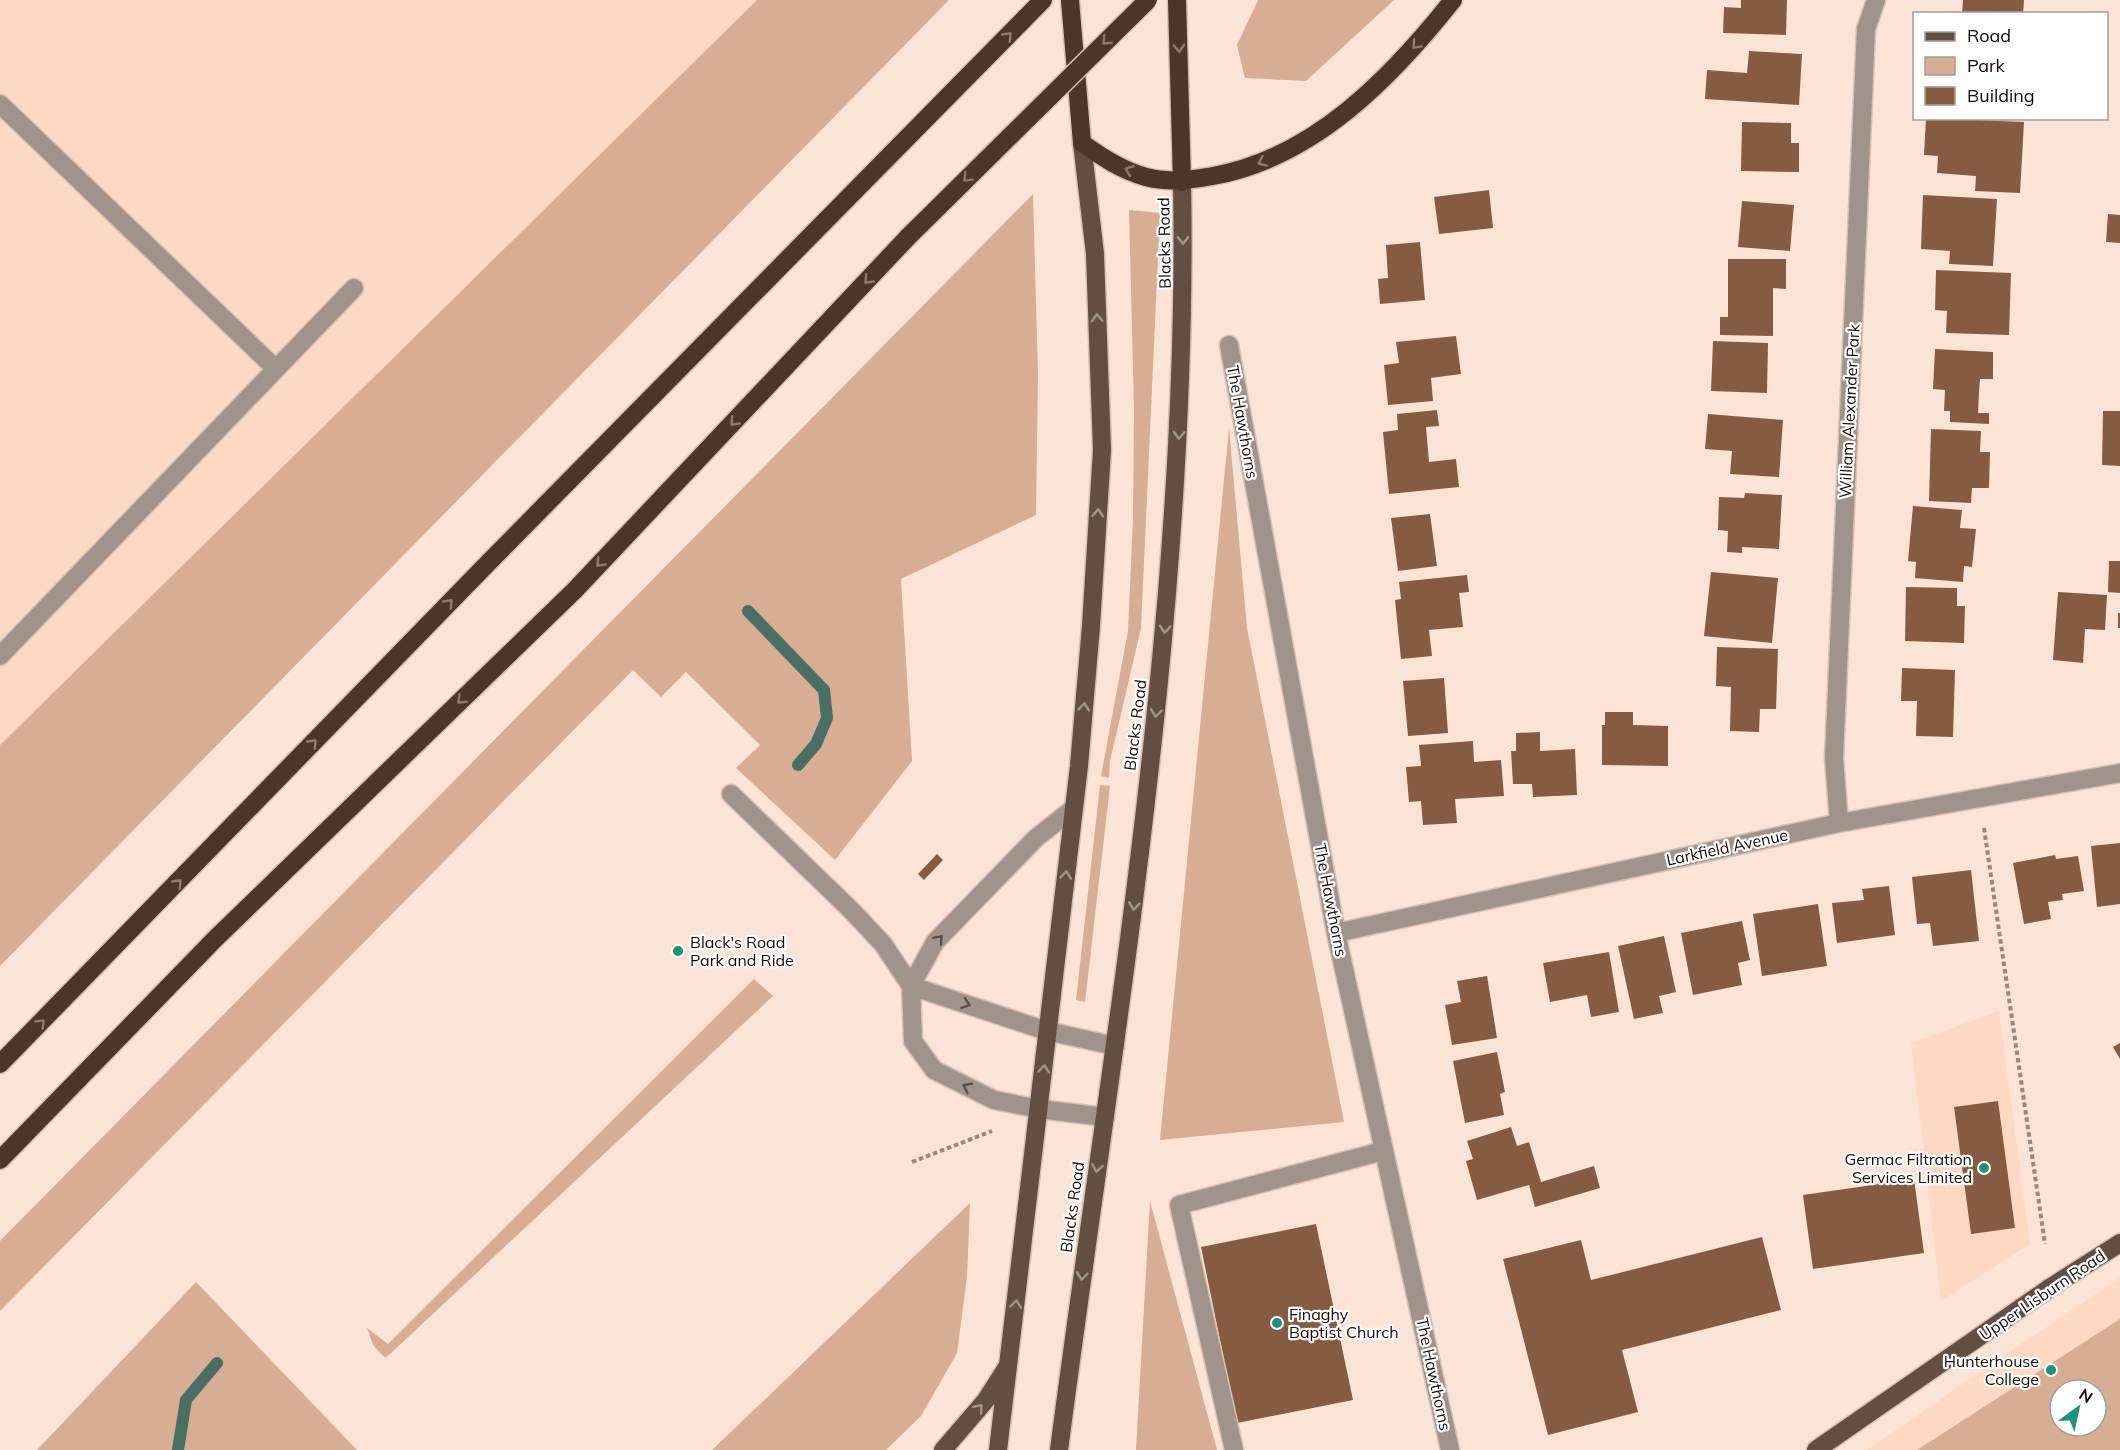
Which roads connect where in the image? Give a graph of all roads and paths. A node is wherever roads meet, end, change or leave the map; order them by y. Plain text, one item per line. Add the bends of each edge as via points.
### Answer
1 (1043, 0) edge
2 (1070, 0) edge
3 (1148, 0) edge
4 (1177, 0) edge
5 (1453, 0) edge
6 (1876, 0) edge
7 (0, 104) edge
8 (1082, 143) junction
9 (1182, 182) junction
10 (354, 288) dead end
11 (1229, 345) dead end
12 (276, 369) junction
13 (0, 656) edge
14 (2120, 773) edge
15 (731, 794) dead end
16 (1979, 798) junction
17 (1074, 808) junction
18 (1839, 823) junction
19 (1336, 933) junction
20 (911, 986) junction
21 (1047, 1031) junction
22 (1115, 1046) junction
23 (0, 1064) edge
24 (1039, 1109) junction
25 (1105, 1117) junction
26 (993, 1131) dead end
27 (1383, 1151) junction
28 (0, 1160) edge
29 (912, 1162) dead end
30 (2120, 1243) edge
31 (2045, 1244) dead end
32 (1010, 1363) junction
33 (943, 1450) edge
34 (998, 1450) edge
35 (1059, 1450) edge
36 (1234, 1450) edge
37 (1450, 1450) edge
38 (1816, 1450) edge

23 -> 1 highway
2 - 8 highway
3 -> 28 highway, bridge via 908,237 575,590 215,939
4 -> 9 highway, Blacks Road
5 -> 9 highway via 1421,41 1374,88 1330,123 1287,151 1239,172
6 - 18 street, William Alexander Park via 1866,29 1834,758
7 - 12 street
9 -> 8 highway via 1124,169
17 -> 8 main road via 1102,450 1095,254
9 -> 22 main road, Blacks Road via 1182,369 1169,584
10 - 12 street
11 - 19 street, The Hawthorns
12 - 13 street
14 - 16 street, Larkfield Avenue
15 - 20 street via 883,944
16 - 18 street, Larkfield Avenue
16 - 31 path
20 -> 17 street via 935,942 1036,838
21 -> 17 main road
18 - 19 street, Larkfield Avenue
19 - 27 street, The Hawthorns
20 -> 21 street
24 -> 20 street via 994,1100 934,1070 913,1041
21 - 22 street
24 -> 21 main road
22 - 25 main road, Blacks Road
24 - 25 street
32 -> 24 main road
25 -> 35 main road, Blacks Road
26 - 29 path
27 - 36 street via 1179,1205
27 - 37 street, The Hawthorns
30 - 38 main road, Upper Lisburn Road
33 -> 32 main road via 986,1400
32 - 34 main road

